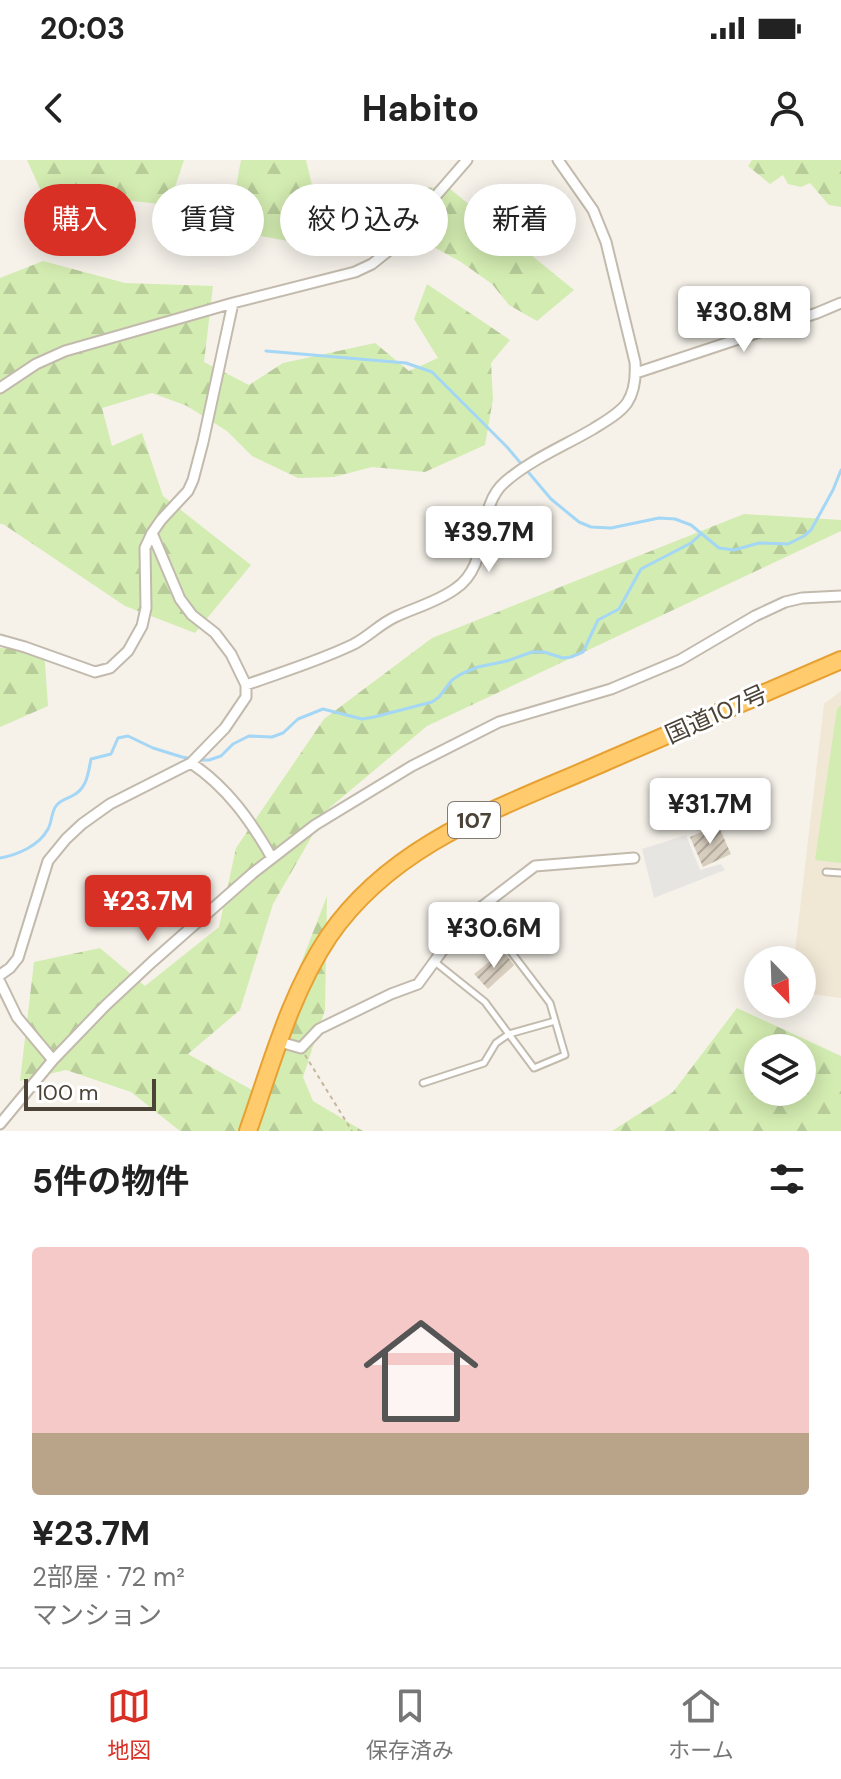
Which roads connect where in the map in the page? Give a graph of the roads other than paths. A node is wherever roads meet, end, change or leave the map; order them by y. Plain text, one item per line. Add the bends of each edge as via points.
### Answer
1 (467, 160) edge
2 (558, 160) edge
3 (233, 303) junction
4 (841, 303) edge
5 (636, 373) junction
6 (0, 388) edge
7 (152, 533) junction
8 (841, 596) edge
9 (0, 640) edge
10 (841, 660) edge
11 (246, 685) junction
12 (191, 763) junction
13 (272, 858) junction
14 (634, 858) dead end
15 (826, 872) dead end
16 (841, 873) edge
17 (478, 909) junction
18 (434, 962) junction
19 (0, 975) edge
20 (0, 982) edge
21 (555, 1021) junction
22 (509, 1034) junction
23 (280, 1042) junction
24 (53, 1060) junction
25 (423, 1083) dead end
26 (0, 1124) edge
27 (248, 1131) edge

1 - 3 street via 372,264
2 - 5 street via 593,210 606,242
3 - 6 street via 65,351
3 - 7 street via 193,480
4 - 5 street
5 - 11 street via 626,403 614,415 503,483 472,572 463,583 357,642
7 - 9 street via 145,548 142,626 128,651 110,668 95,672
7 - 11 street via 180,599 215,633
8 - 13 street via 785,602 666,666 611,689 499,722 412,766
10 - 23 highway, 国道107号 / 107 via 487,814 411,854 367,892 331,934 304,979
11 - 12 street via 246,697 225,728
12 - 13 street via 241,809
12 - 19 street via 110,804 66,839 48,861 18,958
13 - 24 street via 152,962
14 - 17 street via 535,866
15 - 16 lane
17 - 18 street
17 - 21 lane via 550,1003
18 - 22 lane via 485,1002
18 - 23 street via 418,984 319,1029 301,1048
20 - 24 street via 17,1017
21 - 22 lane
21 - 22 lane via 565,1055 534,1068
22 - 25 lane via 484,1063
23 - 27 highway, 国道107号 / 107
24 - 26 street

